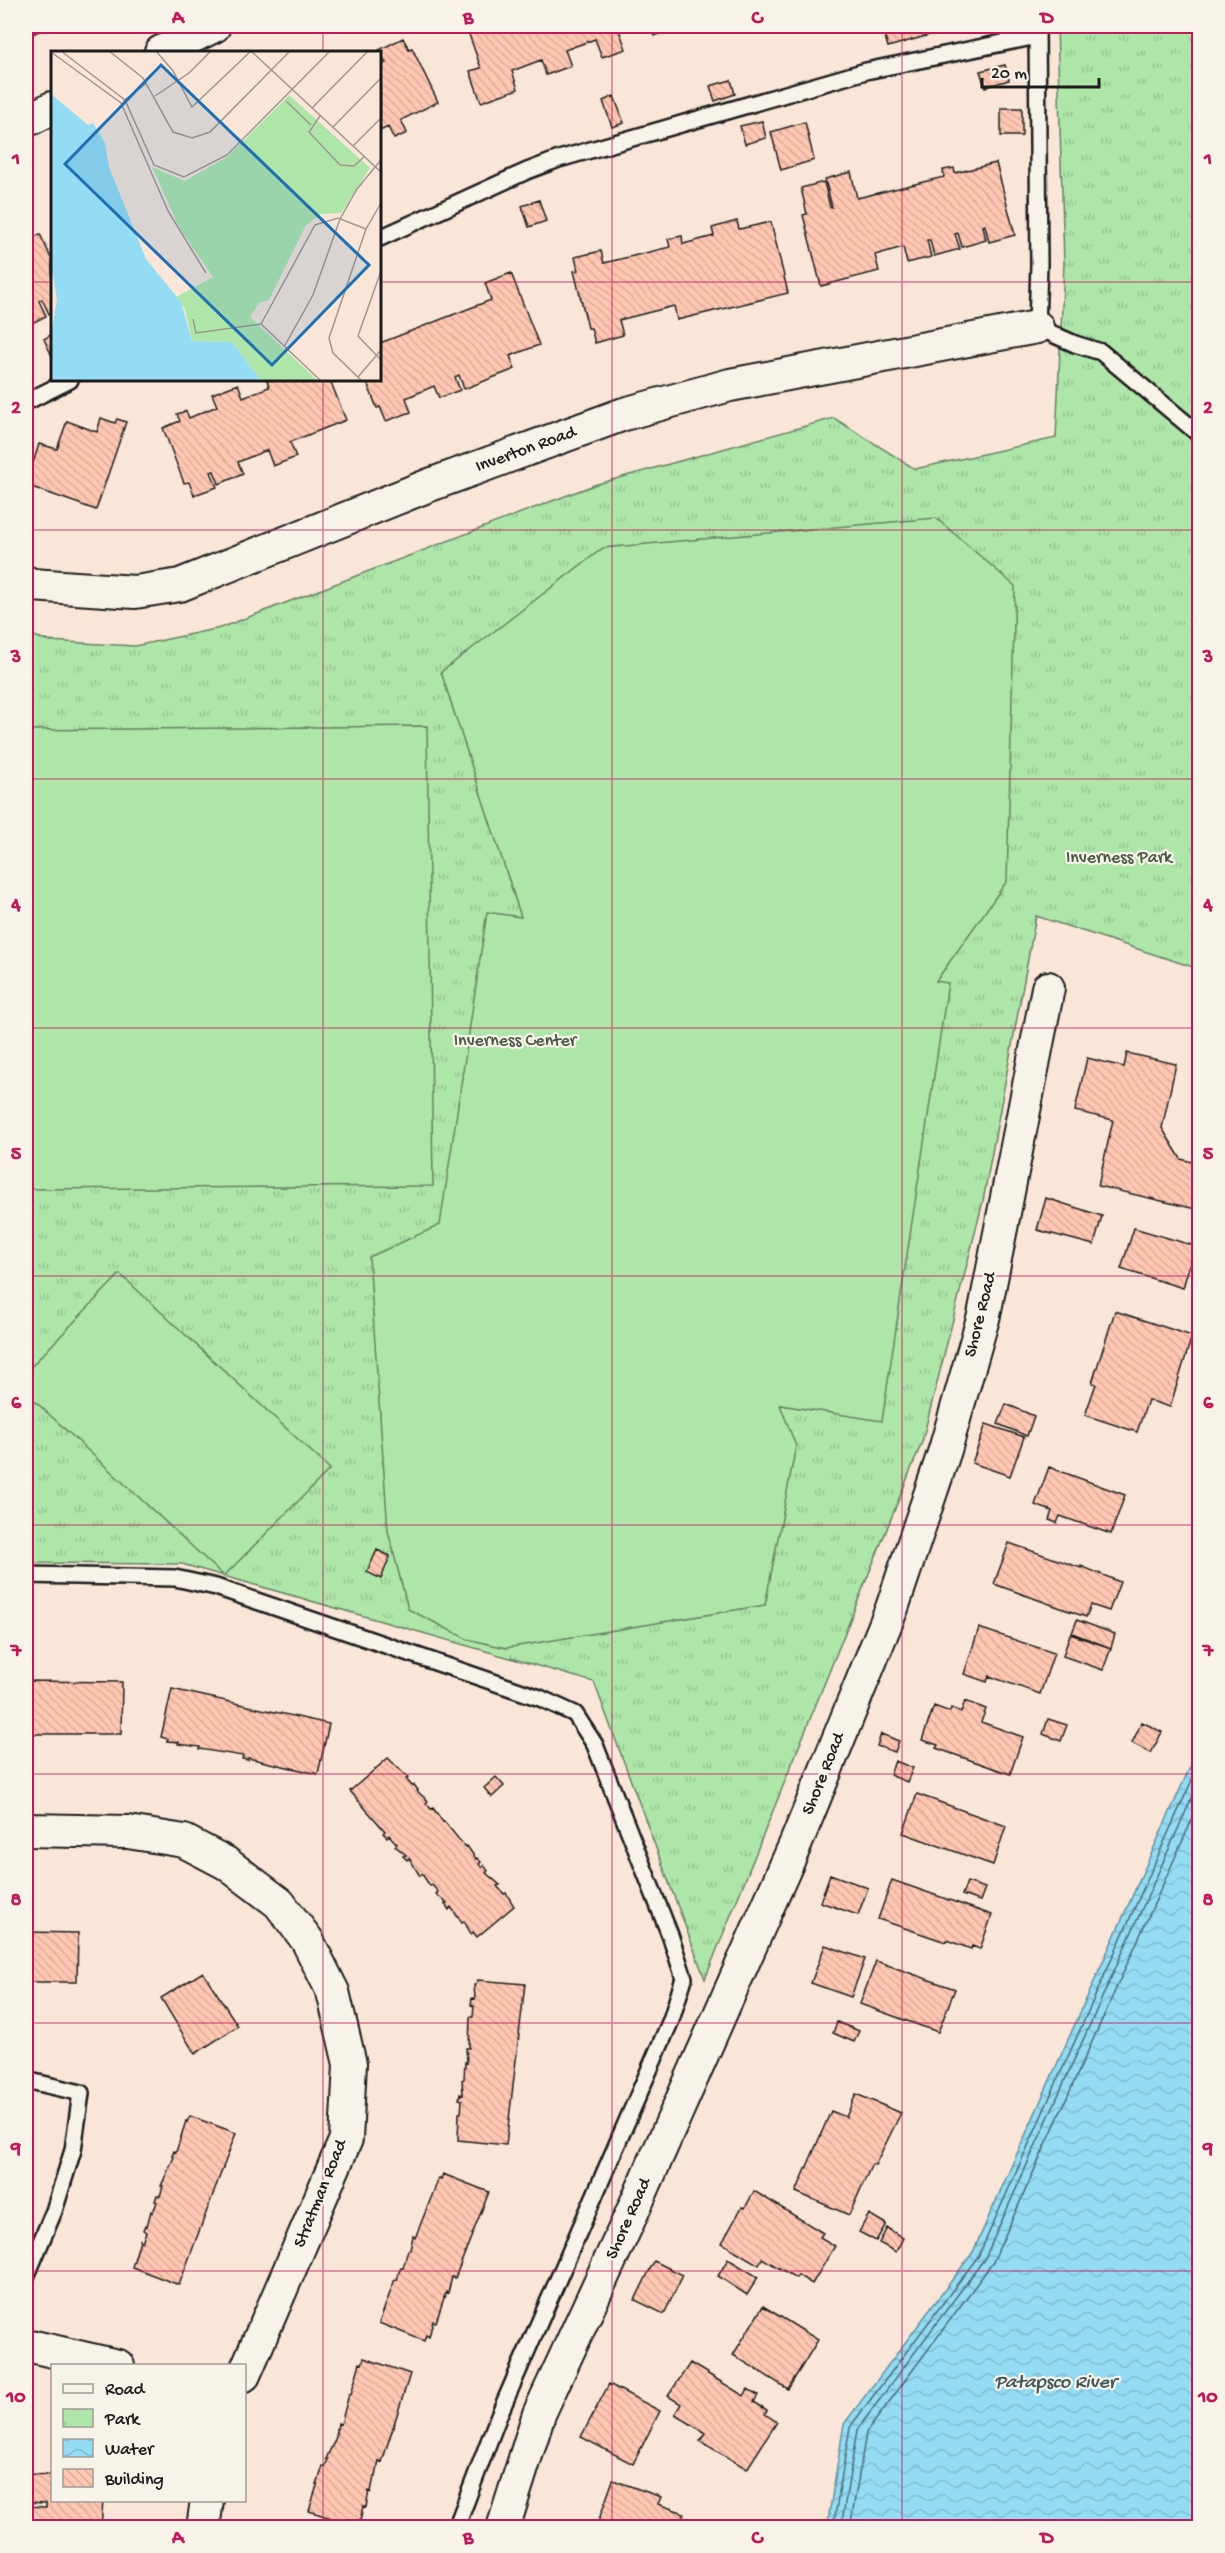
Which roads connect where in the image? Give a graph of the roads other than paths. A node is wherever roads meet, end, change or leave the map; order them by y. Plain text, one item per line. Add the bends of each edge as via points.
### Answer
1 (214, 26) edge
2 (1037, 31) edge
3 (163, 51) edge
4 (51, 108) edge
5 (26, 121) edge
6 (381, 238) edge
7 (1037, 327) junction
8 (68, 381) edge
9 (26, 402) edge
10 (1200, 435) edge
11 (26, 582) edge
12 (1048, 988) dead end
13 (26, 1575) edge
14 (26, 1830) edge
15 (26, 2080) edge
16 (26, 2277) edge
17 (26, 2345) edge
18 (109, 2364) edge
19 (246, 2370) edge
20 (207, 2502) edge
21 (203, 2528) edge
22 (456, 2528) edge
23 (503, 2528) edge

1 - 3 street
2 - 6 lane via 866,71 559,159
2 - 7 lane
4 - 5 street
7 - 10 lane via 1101,352
7 - 11 street, Inverton Road via 730,385 624,414 427,486 180,585 135,592
8 - 9 lane
12 - 23 street, Shore Road via 984,1315 945,1450 892,1608 796,1843 539,2414
13 - 22 lane via 175,1578 216,1587 540,1698 575,1714 595,1745 684,1978 658,2050 498,2415
14 - 19 street, Stratman Road via 128,1833 184,1841 226,1863 279,1903 307,1940 333,1992 350,2064 346,2139
15 - 16 lane via 81,2093 73,2150 54,2211
17 - 18 street
20 - 21 street

